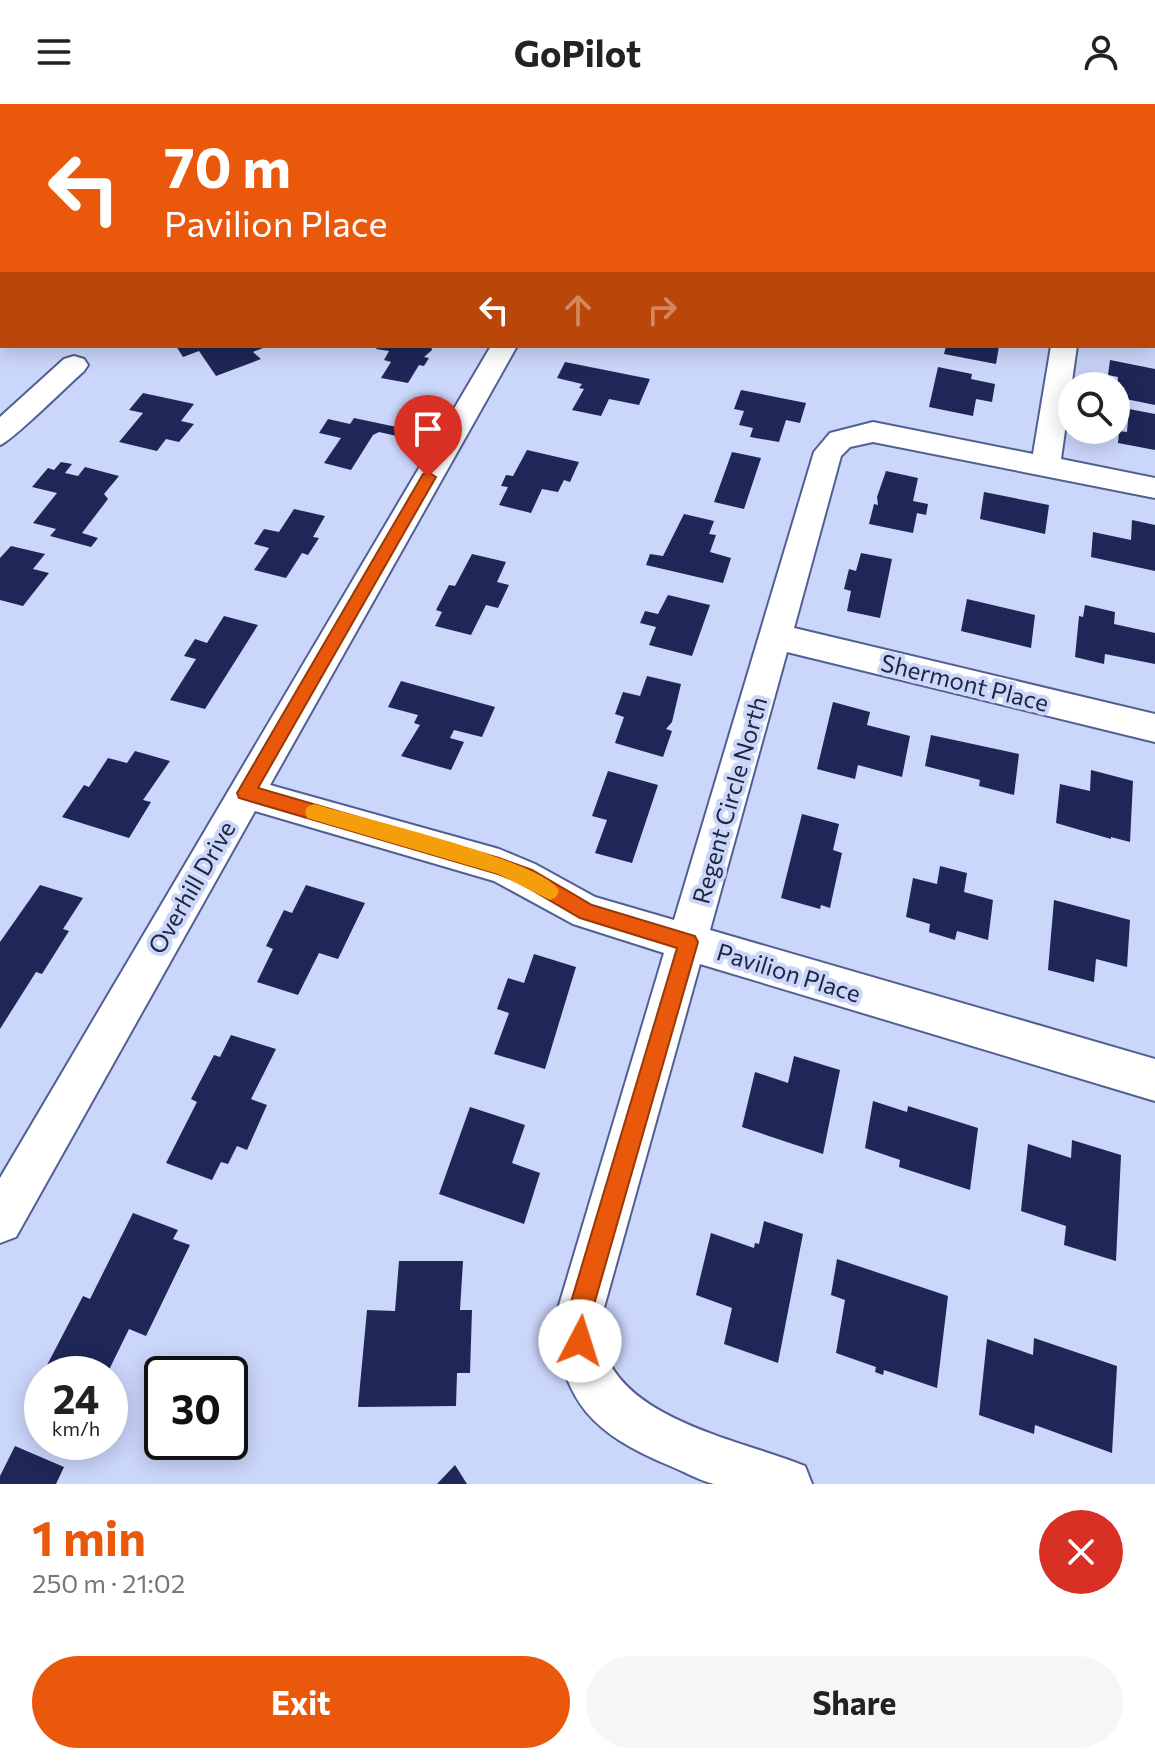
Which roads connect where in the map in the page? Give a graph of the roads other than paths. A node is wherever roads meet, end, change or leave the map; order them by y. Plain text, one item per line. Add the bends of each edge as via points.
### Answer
1 (503, 348) edge
2 (1064, 348) edge
3 (74, 365) dead end
4 (0, 435) edge
5 (1046, 465) junction
6 (1155, 488) edge
7 (775, 636) junction
8 (1155, 728) edge
9 (246, 793) junction
10 (688, 942) junction
11 (1155, 1080) edge
12 (14, 1168) edge
13 (0, 1221) edge
14 (787, 1484) edge

1 - 9 street, Overhill Drive
2 - 5 street
3 - 4 street
5 - 6 street, Regent Circle North
5 - 7 street, Regent Circle North via 882,433 840,440 828,452
7 - 8 street, Shermont Place
7 - 10 street, Regent Circle North
9 - 10 street, Pavilion Place via 499,866 587,912
9 - 12 street, Overhill Drive
10 - 11 street, Pavilion Place
10 - 14 street, Regent Circle North via 577,1322 582,1360 597,1389 619,1414 650,1432
12 - 13 street, Overhill Drive

